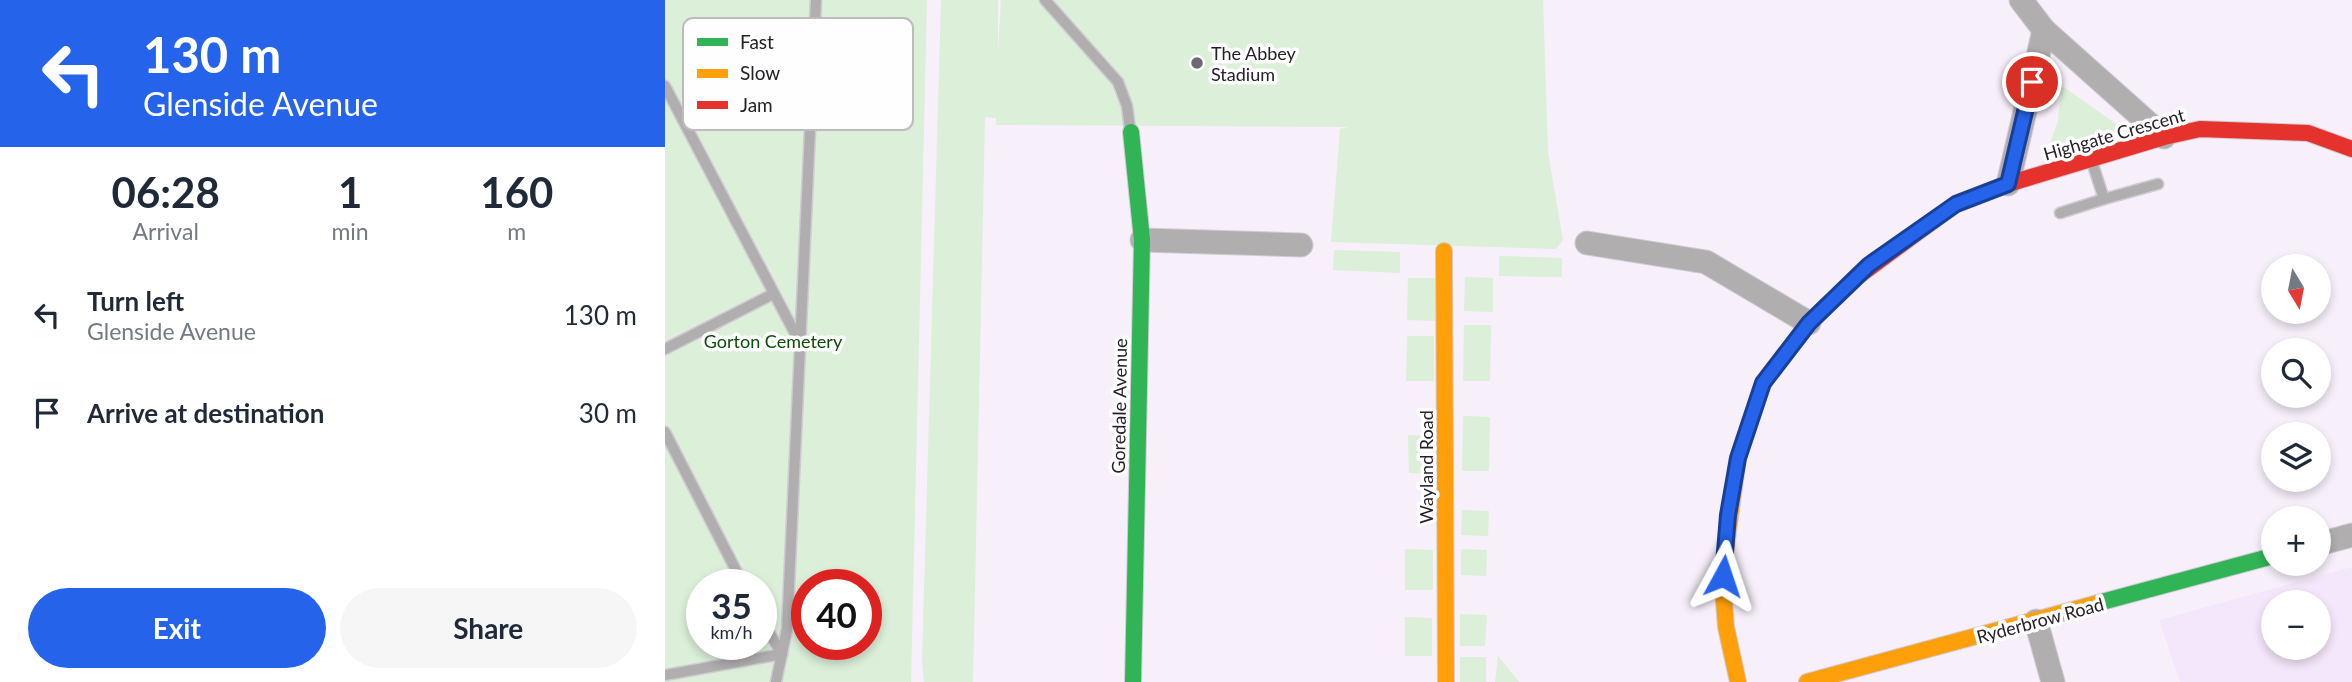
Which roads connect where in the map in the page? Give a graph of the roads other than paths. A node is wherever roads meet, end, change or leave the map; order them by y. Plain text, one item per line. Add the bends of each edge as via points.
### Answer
1 (816, 0) edge
2 (1045, 0) edge
3 (2021, 0) edge
4 (815, 18) edge
5 (2044, 30) junction
6 (665, 86) edge
7 (683, 121) edge
8 (688, 130) edge
9 (810, 130) edge
10 (1131, 132) joint
11 (2164, 138) junction
12 (2352, 149) edge
13 (2091, 159) junction
14 (2008, 184) junction
15 (2158, 184) dead end
16 (2104, 199) junction
17 (2060, 213) dead end
18 (1142, 240) junction
19 (1587, 243) dead end
20 (1301, 245) dead end
21 (1444, 251) dead end
22 (773, 294) junction
23 (1809, 323) junction
24 (799, 341) junction
25 (665, 349) edge
26 (665, 432) edge
27 (2352, 535) edge
28 (2331, 541) edge
29 (2261, 559) edge
30 (735, 569) edge
31 (2036, 621) junction
32 (777, 646) edge
33 (782, 654) junction
34 (665, 675) edge
35 (776, 682) edge
36 (1133, 682) edge
37 (1446, 682) edge
38 (1738, 682) edge
39 (1807, 682) edge
40 (2053, 682) edge

1 - 4 lane
2 - 10 lane via 1118,82
3 - 5 street
5 - 11 street
5 - 14 street
6 - 7 lane
8 - 22 lane
9 - 24 lane
10 - 18 street, Goredale Avenue
11 - 12 street, Highgate Crescent via 2200,129 2308,133
11 - 13 street, Highgate Crescent
13 - 14 street, Highgate Crescent
13 - 16 lane
14 - 23 street, Highgate Crescent via 1956,204 1869,265
15 - 16 lane
16 - 17 lane
18 - 20 street
18 - 36 street, Goredale Avenue
19 - 23 street via 1706,262
21 - 37 street, Wayland Road
22 - 24 lane
22 - 25 lane
23 - 38 street, Highgate Crescent via 1763,383 1738,458 1723,576 1726,627
24 - 33 lane via 787,629
26 - 30 lane
27 - 28 street
29 - 31 street, Ryderbrow Road
31 - 39 street, Ryderbrow Road
31 - 40 street
32 - 33 lane
33 - 34 lane
33 - 35 lane

